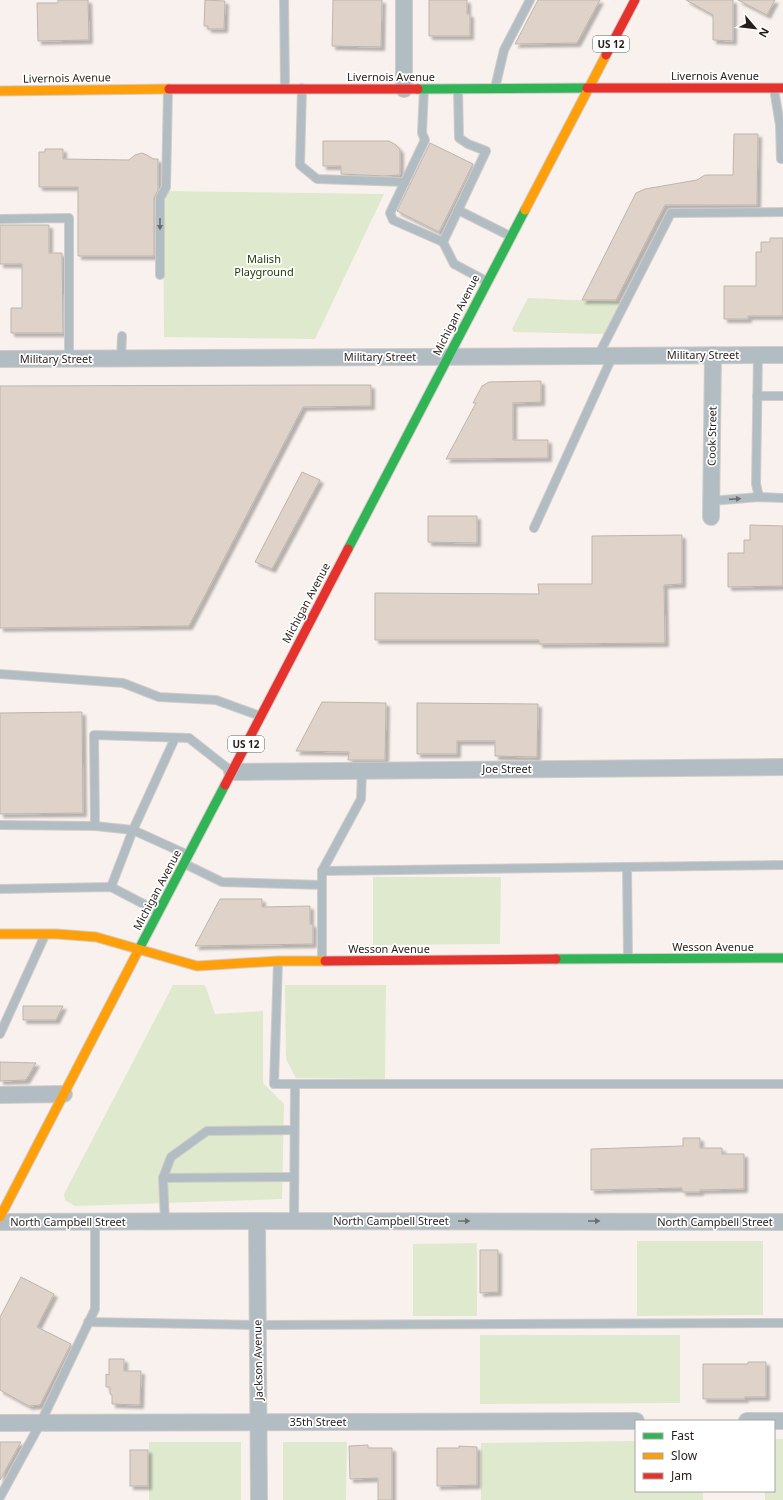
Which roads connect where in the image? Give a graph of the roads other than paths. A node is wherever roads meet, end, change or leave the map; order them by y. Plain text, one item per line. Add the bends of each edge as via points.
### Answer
1 (284, 0) edge
2 (404, 0) edge
3 (530, 0) edge
4 (635, 0) edge
5 (783, 78) edge
6 (285, 88) junction
7 (302, 88) junction
8 (587, 88) junction
9 (779, 88) edge
10 (168, 89) junction
11 (404, 89) junction
12 (424, 89) junction
13 (458, 89) junction
14 (495, 89) junction
15 (0, 91) edge
16 (783, 159) edge
17 (405, 182) junction
18 (458, 210) junction
19 (783, 212) edge
20 (0, 219) edge
21 (510, 236) junction
22 (443, 242) junction
23 (160, 275) dead end
24 (487, 281) junction
25 (122, 336) dead end
26 (758, 354) junction
27 (605, 355) junction
28 (713, 355) junction
29 (783, 355) edge
30 (448, 357) junction
31 (121, 358) junction
32 (0, 359) edge
33 (69, 359) junction
34 (757, 396) junction
35 (783, 396) edge
36 (759, 497) junction
37 (783, 498) edge
38 (711, 501) junction
39 (711, 517) dead end
40 (534, 528) dead end
41 (0, 674) edge
42 (261, 716) junction
43 (175, 738) junction
44 (783, 767) edge
45 (362, 770) junction
46 (232, 772) junction
47 (0, 825) edge
48 (95, 826) junction
49 (133, 830) junction
50 (188, 855) junction
51 (184, 864) junction
52 (783, 865) edge
53 (627, 867) junction
54 (322, 871) junction
55 (322, 885) junction
56 (111, 887) junction
57 (0, 889) edge
58 (159, 912) junction
59 (0, 934) edge
60 (46, 934) junction
61 (140, 949) junction
62 (783, 958) edge
63 (628, 959) junction
64 (278, 961) junction
65 (322, 961) junction
66 (3, 1019) edge
67 (0, 1034) edge
68 (295, 1084) junction
69 (783, 1084) edge
70 (64, 1094) junction
71 (0, 1095) edge
72 (294, 1130) junction
73 (294, 1177) junction
74 (163, 1178) junction
75 (0, 1217) edge
76 (257, 1221) junction
77 (294, 1221) junction
78 (0, 1222) edge
79 (95, 1222) junction
80 (165, 1222) junction
81 (783, 1222) edge
82 (88, 1322) junction
83 (783, 1323) edge
84 (257, 1325) junction
85 (635, 1421) edge
86 (259, 1422) junction
87 (0, 1423) edge
88 (40, 1424) junction
89 (0, 1497) edge
90 (259, 1500) edge

1 - 6 lane
2 - 11 street
3 - 14 lane via 504,50
4 - 8 main road, Michigan Avenue / US 12
5 - 9 lane
6 - 7 main road, Livernois Avenue
6 - 10 main road, Livernois Avenue
7 - 11 main road, Livernois Avenue
7 - 17 lane via 300,165 306,171 317,180
8 - 9 main road, Livernois Avenue
8 - 14 main road, Livernois Avenue
8 - 21 main road, Michigan Avenue / US 12
9 - 16 lane
10 - 15 main road, Livernois Avenue
10 -> 23 lane via 166,187 160,198
11 - 12 main road, Livernois Avenue
12 - 13 main road, Livernois Avenue
12 - 17 lane via 422,133 425,140
13 - 14 main road, Livernois Avenue
13 - 18 lane via 459,138 486,151
17 - 22 lane via 390,213 393,220
18 - 21 lane
18 - 22 lane
19 - 27 lane via 671,213
20 - 33 lane via 69,218
21 - 24 main road, Michigan Avenue / US 12
22 - 24 lane via 454,264
24 - 30 main road, Michigan Avenue / US 12
25 - 31 lane
26 - 28 street, Military Street
26 - 29 street, Military Street
26 - 34 lane
27 - 28 street, Military Street
27 - 30 street, Military Street
27 - 40 lane
28 - 38 street, Cook Street
30 - 31 street, Military Street
30 - 42 main road, Michigan Avenue / US 12
31 - 33 street, Military Street
32 - 33 street, Military Street
34 - 35 lane
34 - 36 lane via 756,484
36 - 37 lane
38 -> 36 lane
38 - 39 street, Cook Street
41 - 42 lane via 122,683 159,697 216,700
42 - 46 main road, Michigan Avenue / US 12
43 - 46 lane via 189,738
43 - 48 lane via 94,735
43 - 49 lane
44 - 45 street, Joe Street
45 - 46 street, Joe Street
45 - 54 lane via 361,799
46 - 50 main road, Michigan Avenue / US 12
47 - 48 lane
48 - 49 lane
49 - 50 lane
49 - 56 lane
50 - 51 main road, Michigan Avenue / US 12
51 - 55 lane via 222,882
51 - 58 main road, Michigan Avenue / US 12
52 - 53 lane
53 - 54 lane
53 - 63 lane
54 - 55 lane
55 - 65 lane
56 - 57 lane
56 - 58 lane
58 - 61 main road, Michigan Avenue / US 12
59 - 60 main road, Wesson Avenue
60 - 61 main road, Wesson Avenue via 96,937
60 - 66 lane
61 - 64 main road, Wesson Avenue via 197,966
61 - 70 main road, Michigan Avenue / US 12
62 - 63 main road, Wesson Avenue
63 - 65 main road, Wesson Avenue
64 - 65 main road, Wesson Avenue
64 - 68 lane via 274,1084
66 - 67 lane
68 - 69 lane
68 - 72 lane
70 - 71 street
70 - 75 main road, Michigan Avenue / US 12
72 - 73 lane
72 - 74 lane via 207,1132 170,1157
73 - 74 lane
73 - 77 lane
74 - 80 lane
76 - 77 street, North Campbell Street
76 - 80 street, North Campbell Street
76 - 84 street, Jackson Avenue
77 -> 81 street, North Campbell Street
78 - 79 street, North Campbell Street
79 - 80 street, North Campbell Street
79 - 82 lane via 95,1310
82 - 84 lane
82 - 88 lane
83 - 84 lane
84 - 86 street, Jackson Avenue
85 - 86 street, 35th Street
86 - 88 street, 35th Street
86 - 90 street, Jackson Avenue
87 - 88 street, 35th Street
88 - 89 lane

